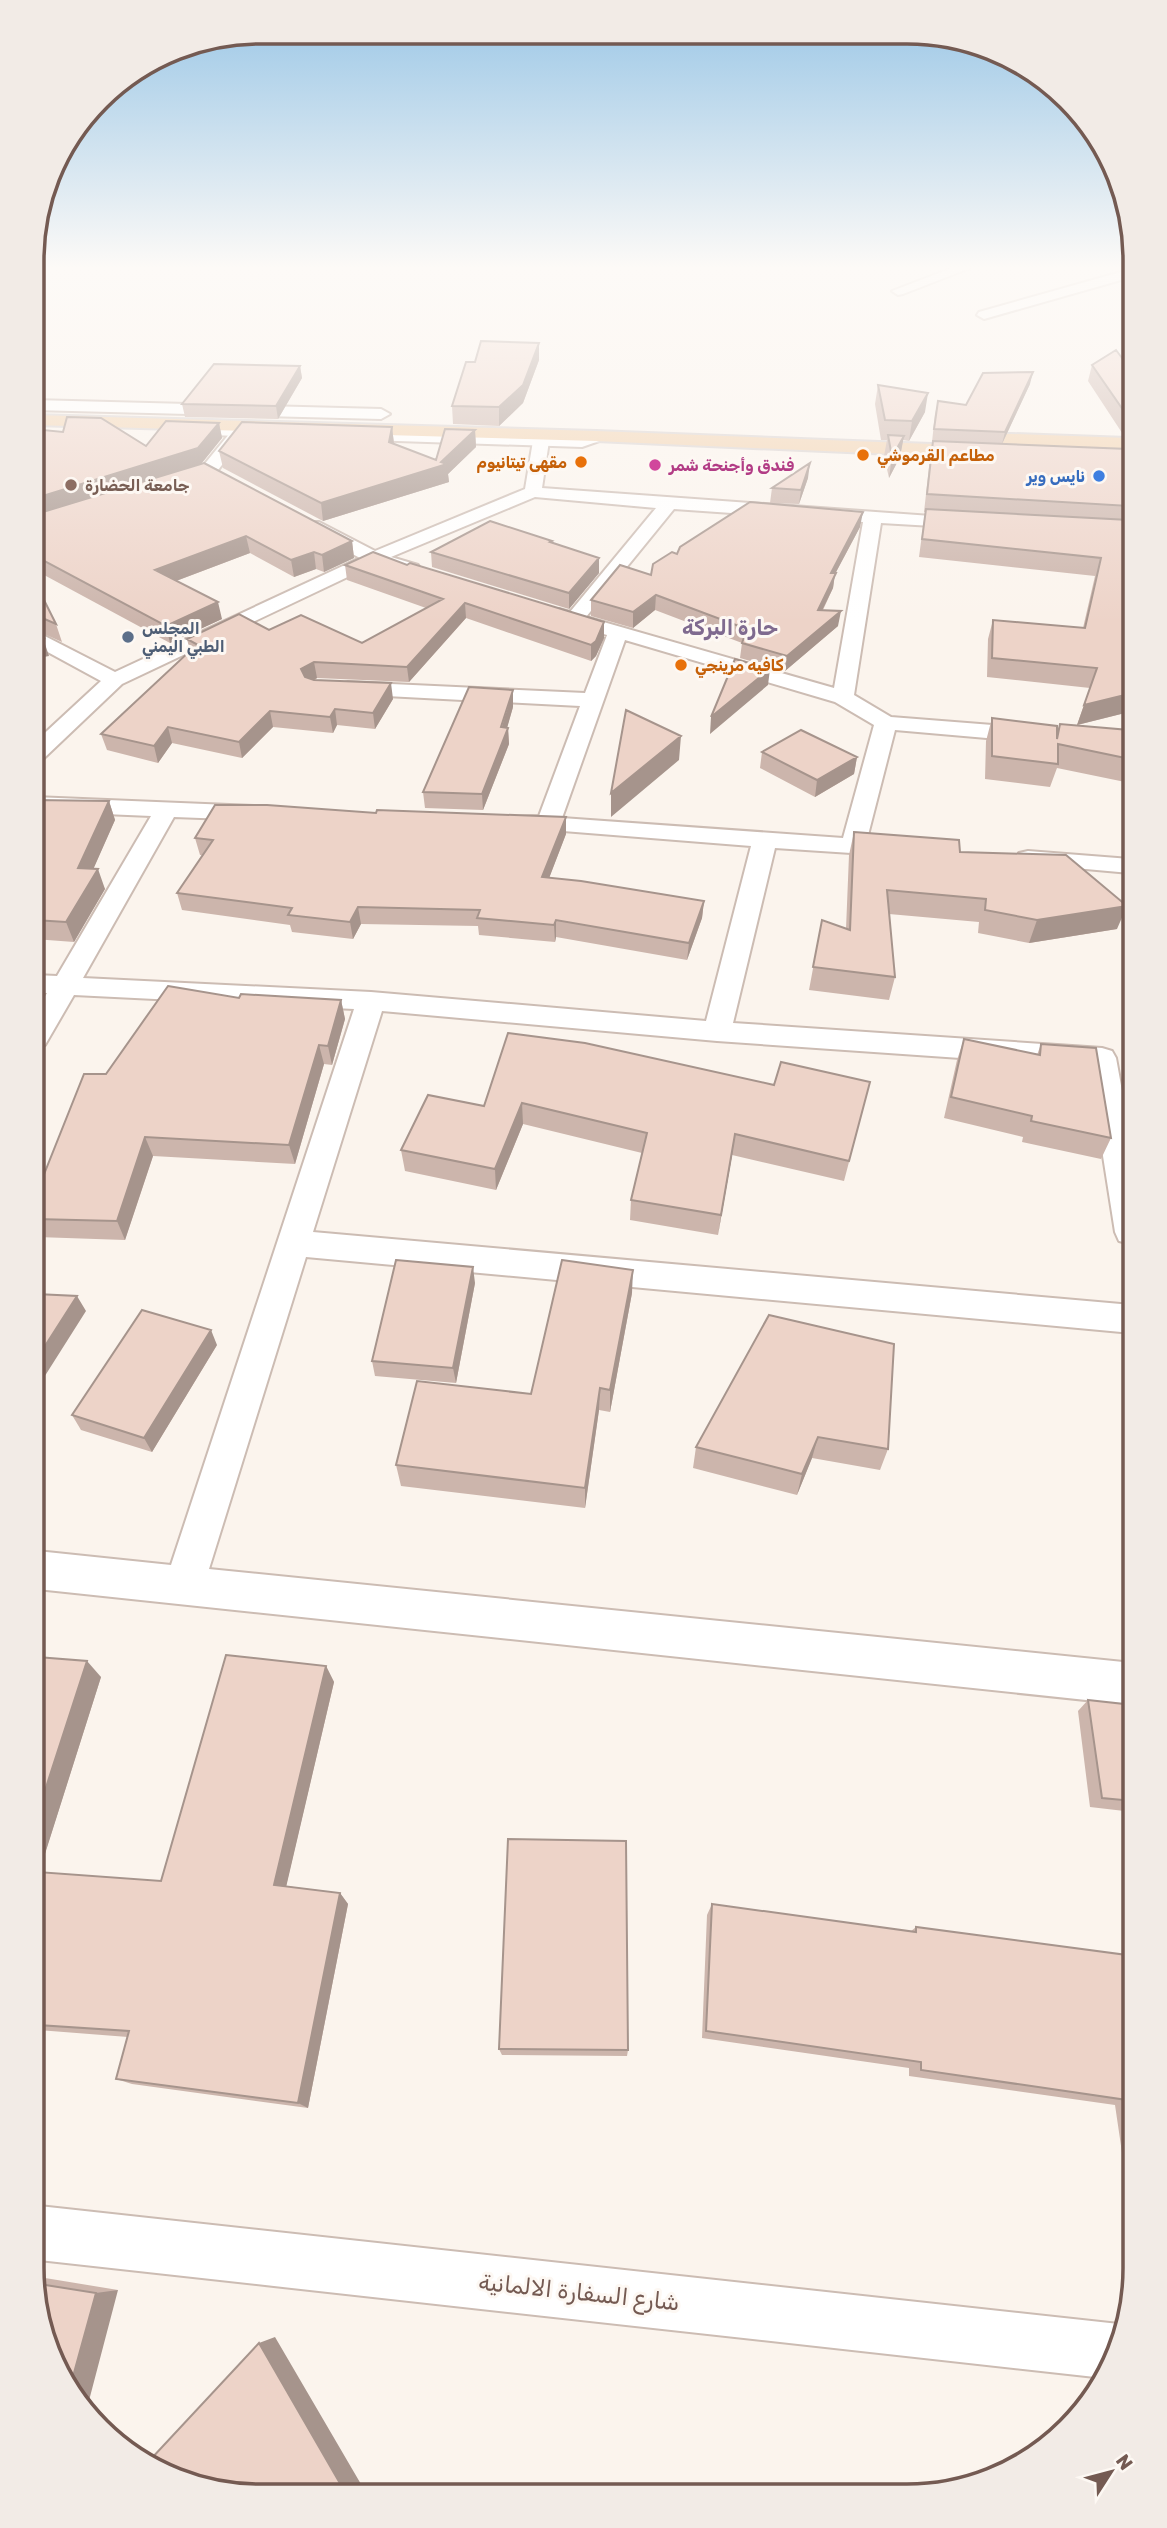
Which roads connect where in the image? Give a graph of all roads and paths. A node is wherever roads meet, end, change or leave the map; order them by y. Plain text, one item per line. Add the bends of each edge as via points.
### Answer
1 (44, 405) edge
2 (44, 414) edge
3 (44, 422) edge
4 (44, 422) edge
5 (596, 430) junction
6 (240, 431) junction
7 (541, 441) junction
8 (1123, 444) edge
9 (1123, 457) edge
10 (159, 486) edge
11 (533, 492) junction
12 (670, 504) junction
13 (292, 514) edge
14 (873, 517) junction
15 (981, 523) edge
16 (374, 558) junction
17 (427, 574) edge
18 (547, 611) edge
19 (574, 619) junction
20 (618, 633) junction
21 (44, 642) edge
22 (115, 680) junction
23 (331, 687) edge
24 (843, 697) junction
25 (594, 700) junction
26 (886, 723) junction
27 (1048, 737) edge
28 (44, 746) edge
29 (44, 804) edge
30 (166, 810) junction
31 (275, 814) edge
32 (494, 821) edge
33 (548, 823) junction
34 (765, 839) junction
35 (853, 845) junction
36 (923, 850) edge
37 (1006, 857) edge
38 (1123, 865) edge
39 (44, 984) edge
40 (67, 985) junction
41 (371, 1001) junction
42 (44, 1023) edge
43 (718, 1031) junction
44 (1123, 1184) edge
45 (296, 1243) junction
46 (1123, 1318) edge
47 (44, 1571) edge
48 (184, 1586) junction
49 (1123, 1683) edge
50 (44, 2234) edge
51 (1107, 2351) edge

1 - 5 street via 559,418
2 - 5 main road
3 - 5 main road
4 - 6 street
5 - 7 street via 582,441
5 - 8 main road
5 - 9 main road
6 - 7 street
6 - 10 street via 215,473
7 - 11 street
11 - 12 street
11 - 16 street
12 - 14 street
12 - 19 street
13 - 16 street
14 - 15 street
14 - 24 street
16 - 17 street
16 - 22 street
18 - 19 street
19 - 20 street
20 - 24 street
20 - 25 street
21 - 22 street
22 - 28 street
23 - 25 street
24 - 26 street
25 - 33 street
26 - 27 street
26 - 35 street
29 - 30 street
30 - 31 street
30 - 40 street
32 - 33 street
33 - 34 street
34 - 35 street
34 - 43 street
35 - 36 street
37 - 38 street
39 - 40 street
40 - 41 street
40 - 42 street
41 - 43 street
41 - 45 street
43 - 44 street via 1102,1058
45 - 46 street
45 - 48 street
47 - 48 street
48 - 49 street
50 - 51 street, شارع السفارة الالمانية

